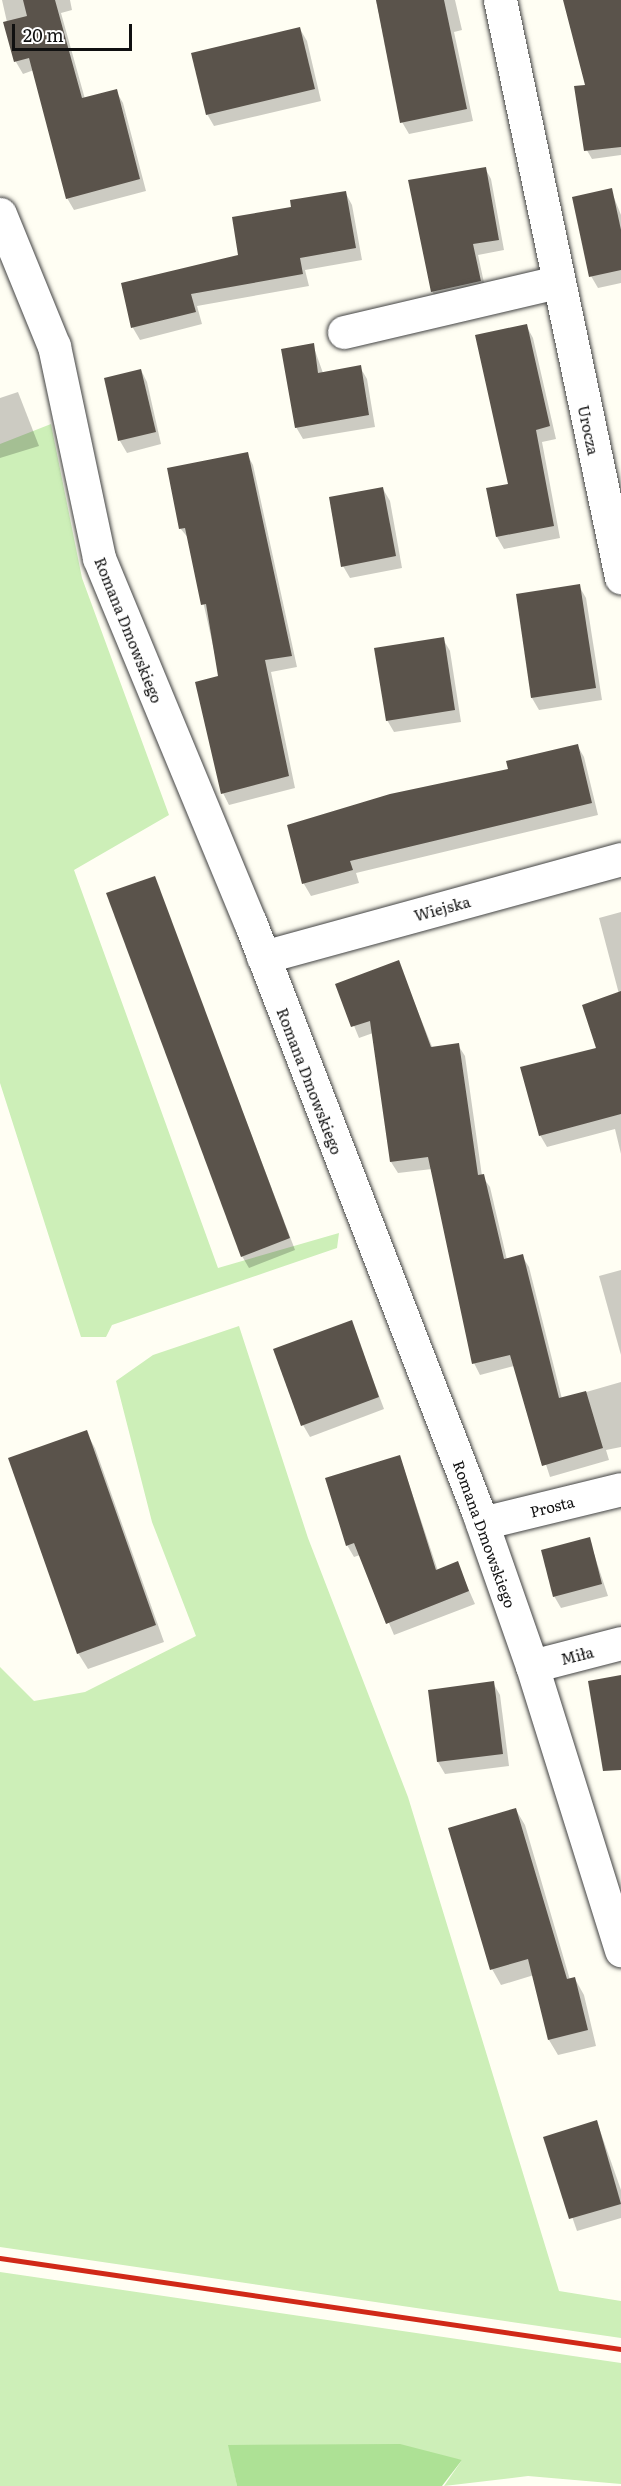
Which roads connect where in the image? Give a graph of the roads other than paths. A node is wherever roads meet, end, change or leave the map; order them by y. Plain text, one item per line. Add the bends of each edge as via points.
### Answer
1 (500, 0) edge
2 (0, 214) edge
3 (558, 282) junction
4 (344, 332) dead end
5 (621, 577) edge
6 (621, 859) edge
7 (263, 957) junction
8 (621, 1489) edge
9 (482, 1523) junction
10 (621, 1643) edge
11 (532, 1666) junction
12 (619, 1938) edge

1 - 3 street, Urocza
2 - 7 street, Romana Dmowskiego via 54,346 99,558
3 - 4 street
3 - 5 street, Urocza
6 - 7 street, Wiejska
7 - 9 street, Romana Dmowskiego
8 - 9 street, Prosta
9 - 11 street, Romana Dmowskiego
10 - 11 street, Miła
11 - 12 street, Romana Dmowskiego

